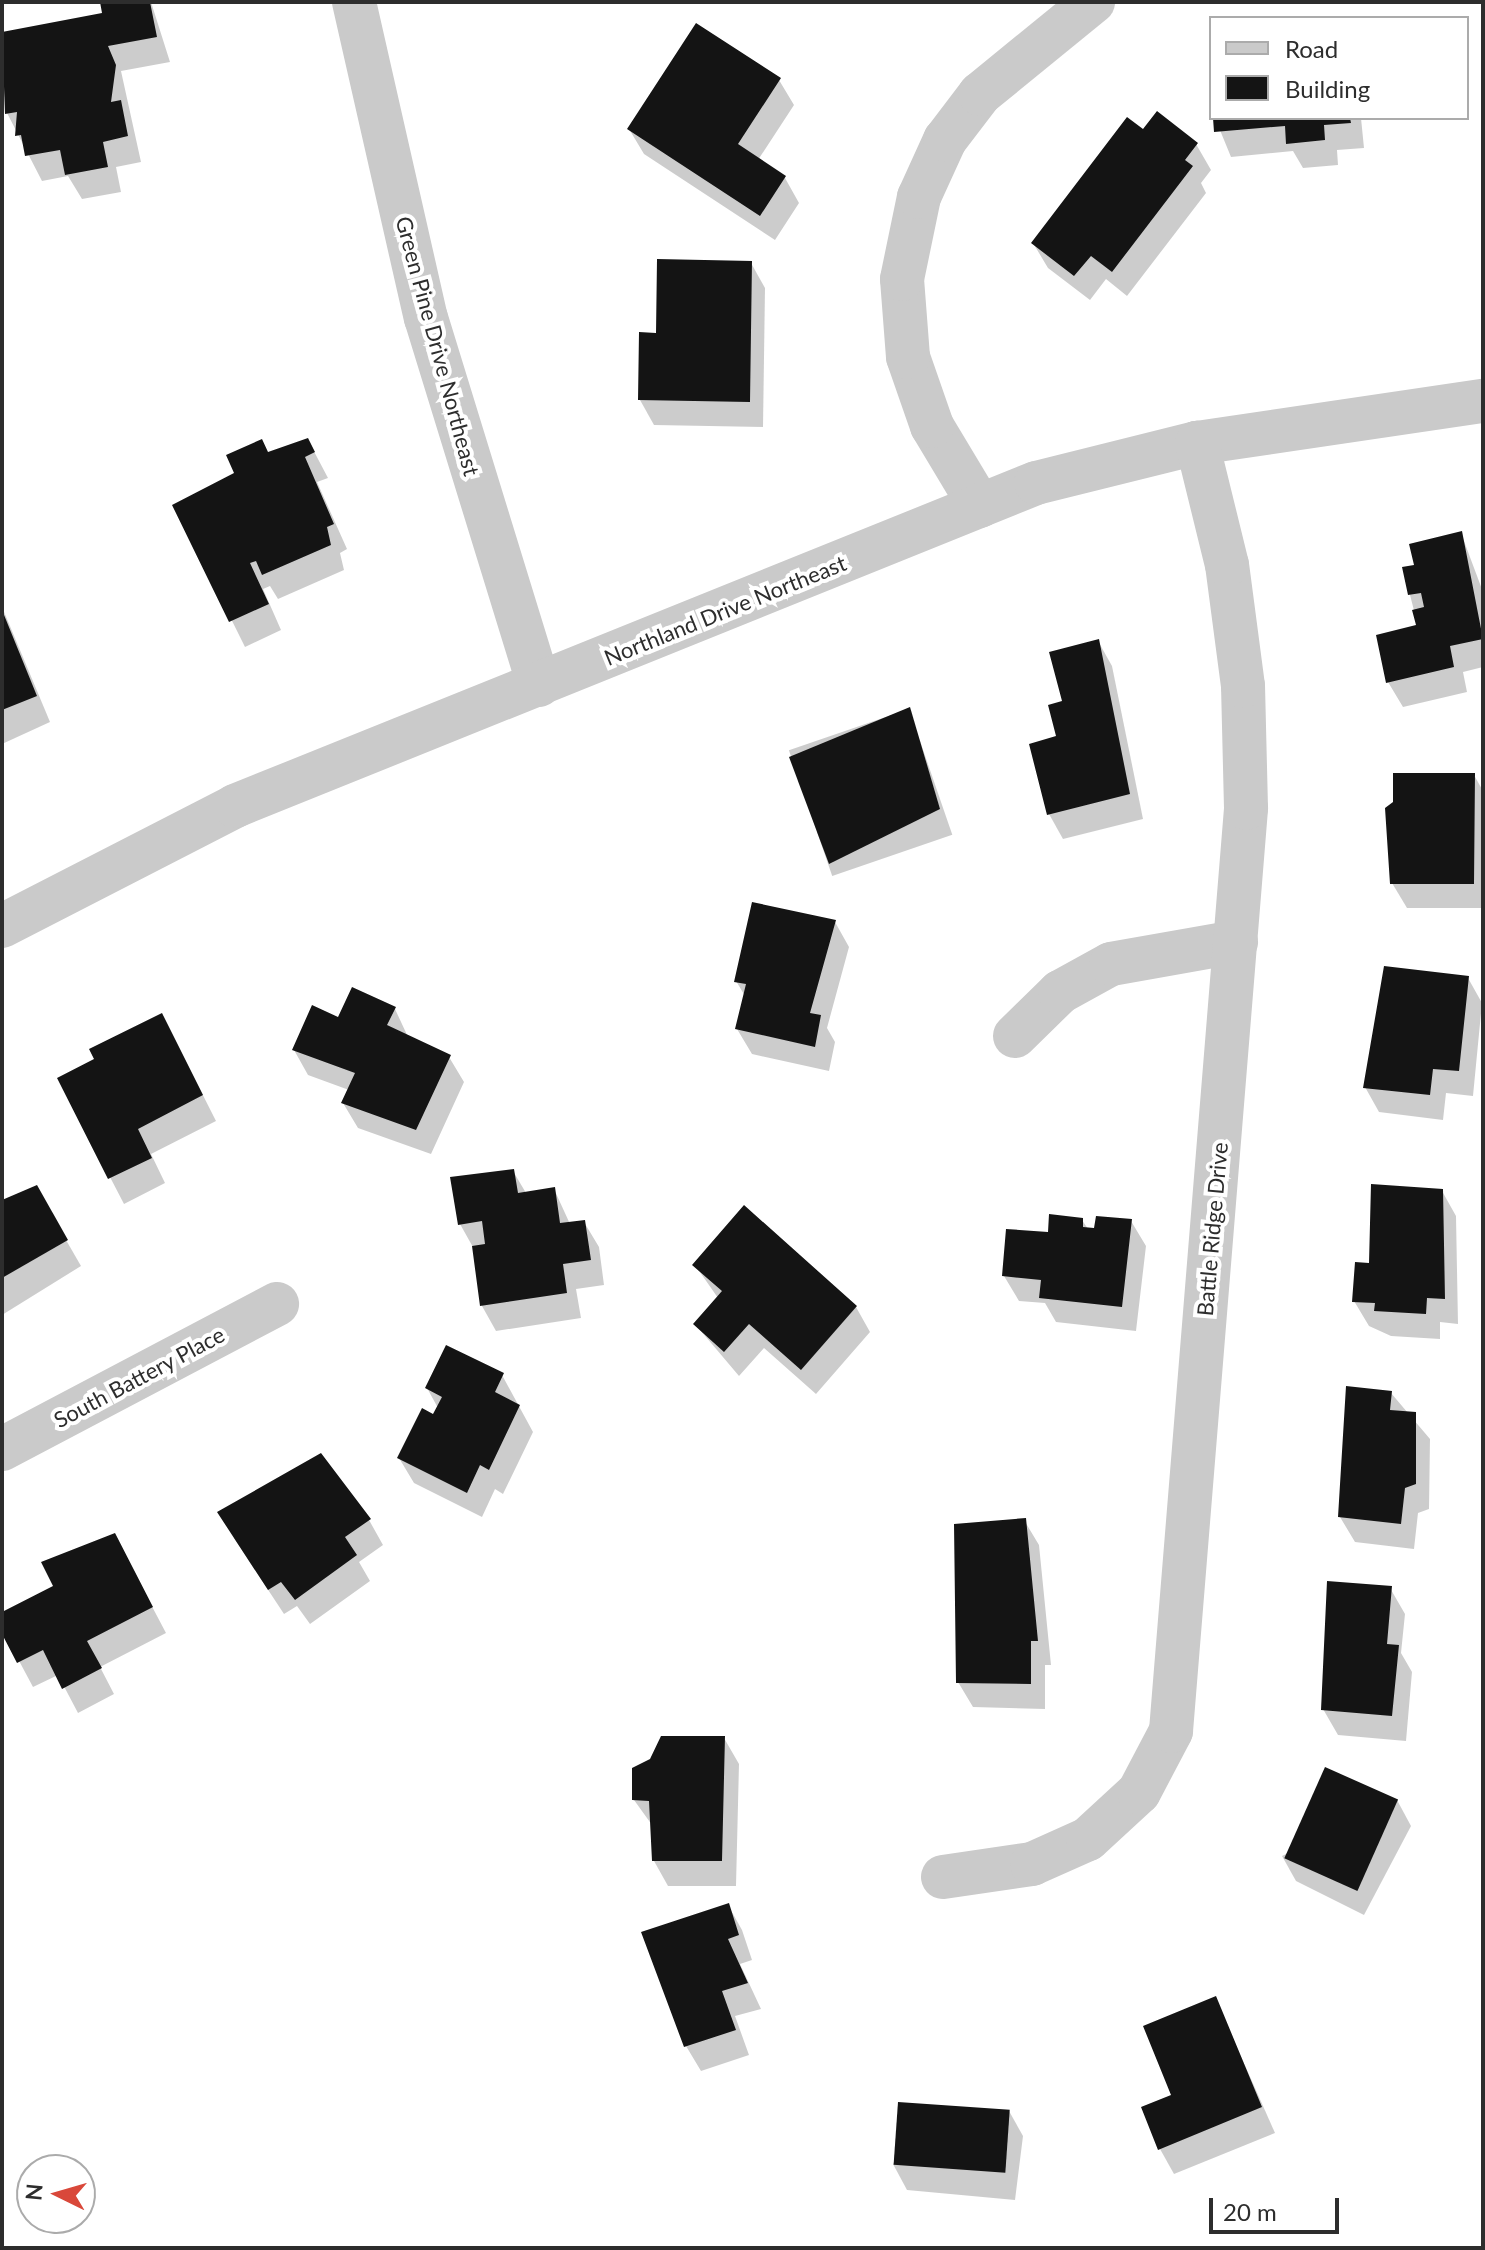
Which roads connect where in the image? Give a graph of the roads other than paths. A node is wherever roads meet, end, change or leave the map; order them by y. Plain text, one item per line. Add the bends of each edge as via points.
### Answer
1 (354, 2) edge
2 (1093, 2) edge
3 (1483, 401) edge
4 (1197, 443) junction
5 (980, 506) junction
6 (539, 685) junction
7 (2, 926) edge
8 (1236, 942) junction
9 (1015, 1036) dead end
10 (277, 1304) dead end
11 (2, 1449) edge
12 (943, 1877) dead end

1 - 6 street, Green Pine Drive Northeast via 426,318
2 - 5 street via 980,94 945,140 919,197 902,279 908,357 932,426
3 - 4 street, Northland Drive Northeast
4 - 5 street, Northland Drive Northeast via 1036,483
4 - 8 street, Battle Ridge Drive via 1227,565 1243,686 1246,808
5 - 6 street, Northland Drive Northeast
6 - 7 street, Northland Drive Northeast via 235,806
8 - 9 street via 1111,964 1060,992
8 - 12 street, Battle Ridge Drive via 1171,1731 1139,1792 1088,1839 1032,1864
10 - 11 street, South Battery Place

